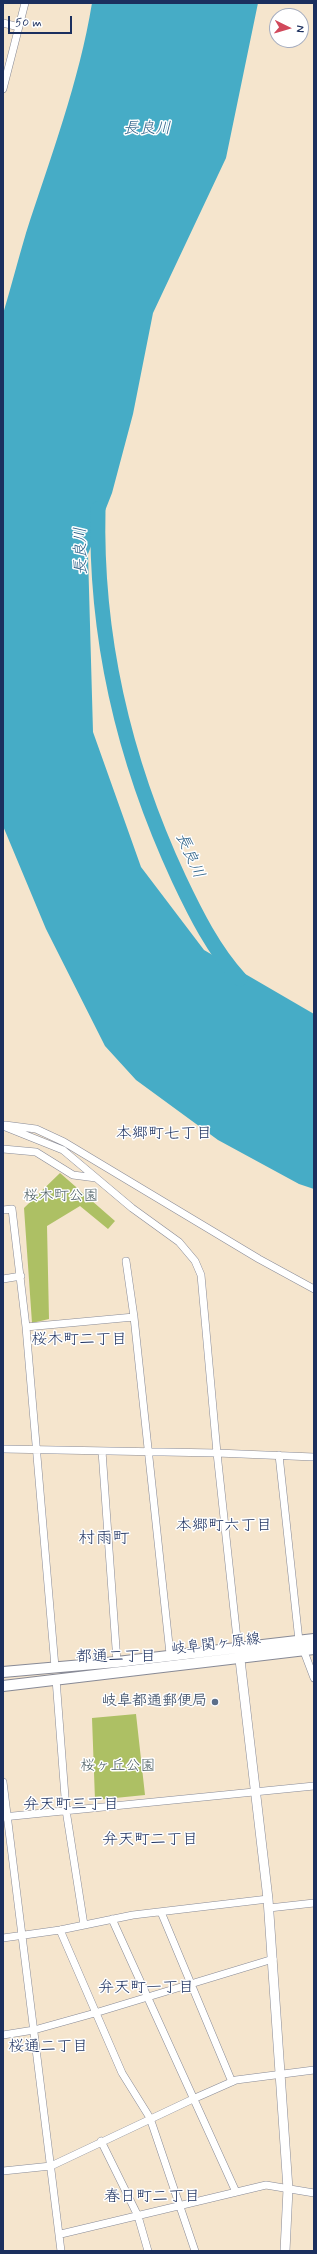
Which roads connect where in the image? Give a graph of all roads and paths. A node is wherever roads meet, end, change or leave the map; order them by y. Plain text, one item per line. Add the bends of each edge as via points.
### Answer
1 (25, 3) edge
2 (3, 23) edge
3 (19, 27) junction
4 (3, 89) edge
5 (3, 1125) edge
6 (3, 1149) edge
7 (96, 1178) junction
8 (3, 1210) edge
9 (126, 1261) dead end
10 (21, 1276) junction
11 (3, 1279) edge
12 (314, 1289) edge
13 (134, 1317) junction
14 (26, 1327) junction
15 (3, 1449) edge
16 (38, 1450) junction
17 (102, 1451) junction
18 (147, 1451) junction
19 (217, 1453) junction
20 (279, 1455) junction
21 (314, 1457) edge
22 (314, 1639) edge
23 (300, 1645) junction
24 (314, 1649) edge
25 (239, 1653) junction
26 (170, 1654) junction
27 (117, 1662) junction
28 (55, 1667) junction
29 (3, 1672) edge
30 (314, 1678) edge
31 (56, 1679) junction
32 (3, 1686) edge
33 (3, 1782) edge
34 (314, 1786) edge
35 (257, 1791) junction
36 (66, 1810) junction
37 (5, 1817) edge
38 (314, 1903) edge
39 (268, 1904) junction
40 (161, 1912) junction
41 (112, 1919) junction
42 (84, 1925) junction
43 (60, 1930) junction
44 (23, 1936) junction
45 (3, 1938) edge
46 (273, 1959) junction
47 (191, 1984) junction
48 (146, 1997) junction
49 (95, 2013) junction
50 (34, 2030) junction
51 (3, 2035) edge
52 (314, 2070) edge
53 (280, 2075) junction
54 (232, 2082) junction
55 (192, 2099) junction
56 (150, 2118) junction
57 (101, 2141) junction
58 (51, 2166) junction
59 (3, 2171) edge
60 (288, 2189) junction
61 (236, 2192) junction
62 (314, 2193) edge
63 (179, 2206) junction
64 (138, 2216) junction
65 (61, 2234) junction
66 (61, 2251) edge
67 (148, 2251) edge
68 (194, 2251) edge
69 (285, 2251) edge

1 - 3 street
2 - 3 street
3 - 4 street
5 - 7 street via 63,1150
5 - 12 street via 36,1129 64,1142 259,1259
6 - 7 street via 36,1152 74,1175
7 - 19 street via 179,1242 195,1261 201,1275
8 - 10 street via 12,1209
9 - 13 street
10 - 11 street
10 - 14 street
13 - 14 street
13 - 18 street
14 - 16 street
15 - 16 street
16 - 17 street
16 - 28 street
17 - 18 street
17 - 27 street
18 - 19 street
18 - 26 street
19 - 20 street
19 - 25 street
20 - 21 street
20 - 23 street
22 - 23 main road, 岐阜関ヶ原線
23 - 24 main road, 岐阜関ヶ原線
23 - 25 main road, 岐阜関ヶ原線
23 - 30 street
25 - 26 main road, 岐阜関ヶ原線
25 - 31 main road, 岐阜関ヶ原線
25 - 35 street
26 - 27 main road, 岐阜関ヶ原線
27 - 28 main road, 岐阜関ヶ原線
28 - 29 main road, 岐阜関ヶ原線
31 - 32 main road, 岐阜関ヶ原線
31 - 36 street
33 - 37 street
34 - 35 street
35 - 36 street
35 - 39 street
36 - 37 street
36 - 42 street
37 - 44 street
38 - 39 street
39 - 40 street
39 - 46 street
40 - 41 street
40 - 47 street
41 - 42 street
41 - 48 street
42 - 43 street
43 - 44 street
43 - 49 street
44 - 45 street
44 - 50 street
46 - 47 street
46 - 53 street
47 - 48 street
47 - 54 street
48 - 49 street
48 - 55 street
49 - 50 street
49 - 56 street via 122,2073
50 - 51 street
50 - 58 street
52 - 53 street
53 - 54 street
53 - 60 street
54 - 55 street
55 - 56 street
55 - 61 street
56 - 57 street
56 - 63 street
57 - 58 street
57 - 64 street
58 - 59 street
58 - 65 street
60 - 61 street via 266,2185
60 - 62 street
60 - 69 street
61 - 63 street
63 - 64 street
63 - 68 street
64 - 65 street
64 - 67 street
65 - 66 street

